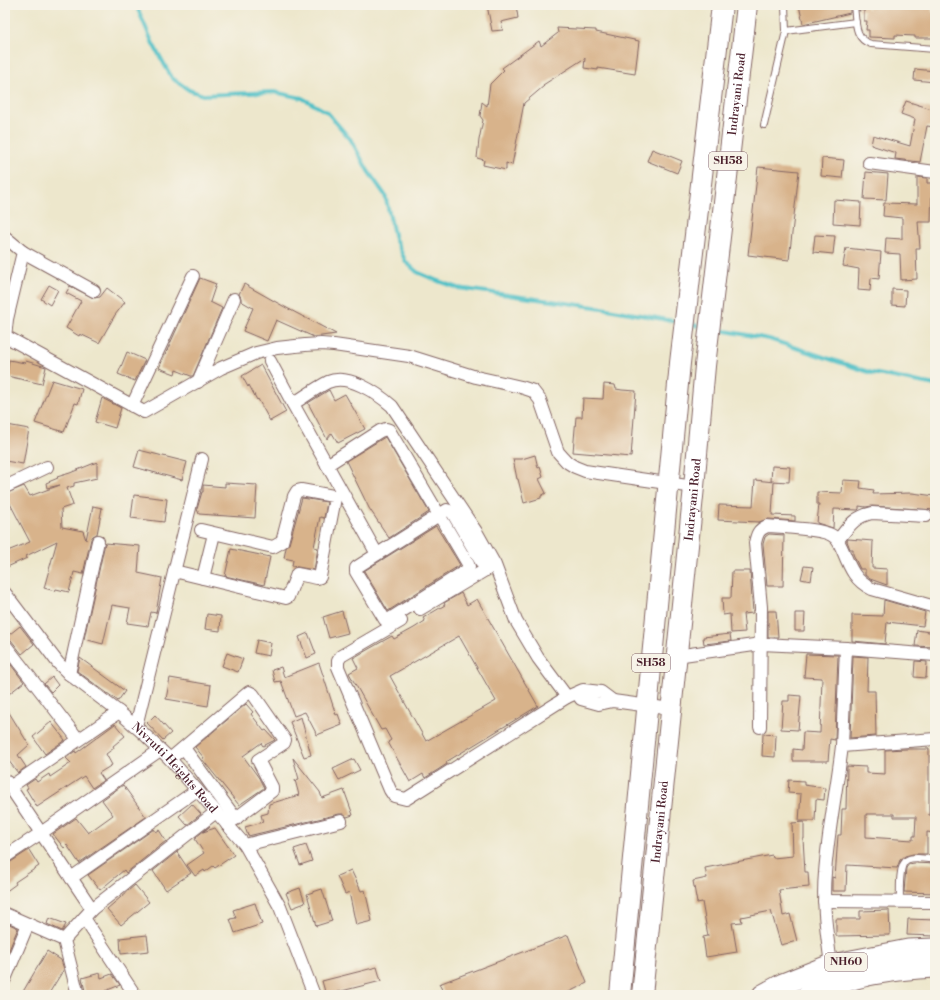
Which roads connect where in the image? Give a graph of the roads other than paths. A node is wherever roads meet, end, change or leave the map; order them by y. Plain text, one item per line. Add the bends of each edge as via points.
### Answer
1 (722, 5) edge
2 (747, 5) edge
3 (785, 5) edge
4 (854, 5) edge
5 (856, 22) junction
6 (786, 31) junction
7 (935, 49) edge
8 (764, 125) dead end
9 (869, 163) dead end
10 (935, 172) edge
11 (5, 237) edge
12 (23, 252) junction
13 (193, 276) dead end
14 (94, 291) dead end
15 (234, 299) dead end
16 (6, 318) edge
17 (5, 337) edge
18 (270, 361) dead end
19 (198, 382) junction
20 (293, 404) junction
21 (132, 406) junction
22 (202, 459) dead end
23 (327, 465) junction
24 (47, 467) dead end
25 (670, 483) junction
26 (5, 487) edge
27 (694, 487) junction
28 (439, 515) junction
29 (926, 516) dead end
30 (201, 530) dead end
31 (214, 534) junction
32 (838, 540) junction
33 (98, 541) dead end
34 (377, 554) junction
35 (490, 567) junction
36 (174, 571) junction
37 (203, 578) junction
38 (5, 593) edge
39 (935, 607) edge
40 (761, 644) junction
41 (5, 645) edge
42 (846, 648) junction
43 (676, 656) junction
44 (935, 656) edge
45 (69, 674) junction
46 (572, 695) junction
47 (647, 706) junction
48 (671, 709) junction
49 (119, 712) junction
50 (136, 726) junction
51 (760, 727) dead end
52 (78, 739) junction
53 (935, 739) edge
54 (842, 746) junction
55 (184, 748) junction
56 (160, 750) junction
57 (170, 760) junction
58 (7, 784) edge
59 (197, 790) junction
60 (216, 812) junction
61 (341, 821) dead end
62 (231, 822) junction
63 (41, 833) junction
64 (244, 845) junction
65 (5, 857) edge
66 (935, 860) edge
67 (71, 878) junction
68 (824, 901) junction
69 (900, 902) junction
70 (935, 902) edge
71 (88, 913) junction
72 (5, 914) edge
73 (28, 924) junction
74 (64, 940) junction
75 (935, 949) edge
76 (831, 965) junction
77 (935, 967) edge
78 (5, 979) edge
79 (78, 995) edge
80 (136, 995) edge
81 (314, 995) edge
82 (620, 995) edge
83 (642, 995) edge
84 (763, 995) edge
85 (808, 995) edge

1 - 25 main road, Indrayani Road / SH58 via 685,323
2 - 27 main road, Indrayani Road / SH58 via 710,317
3 - 6 lane
4 - 5 lane
5 - 6 lane
5 - 7 lane via 858,34 864,42
6 - 8 lane
9 - 10 street
11 - 12 street
12 - 14 street
12 - 16 street
13 - 21 street
15 - 19 street
16 - 17 street
17 - 21 street
18 - 20 street
19 - 21 street via 144,412
19 - 25 street via 238,360 277,348 321,344 409,356 476,377 533,391 540,400 558,452 575,467 585,471
20 - 23 street
20 - 35 street via 328,382 337,380 365,386 383,398 392,406 478,533
22 - 36 street
23 - 28 street via 380,431 389,430
23 - 34 street
24 - 26 street
25 - 27 street
25 - 47 main road, Indrayani Road / SH58
27 - 43 main road, Indrayani Road / SH58
28 - 34 street
28 - 34 street via 468,564 468,569 386,620 383,619 355,570
28 - 35 street via 447,510 452,512
29 - 32 street via 872,513 864,515 850,524
30 - 31 street
31 - 37 street
31 - 37 street via 269,547 276,546 282,542 294,496 298,491 335,498 320,576 317,578 297,574 288,597
32 - 39 street via 855,577 862,585
32 - 40 street via 822,532 767,526 761,528 755,543 761,607
33 - 45 street
35 - 46 street via 516,621 538,658
35 - 46 street via 341,656 338,661 338,667 390,790 394,796 406,799
36 - 37 street
36 - 50 street
38 - 45 street, Nivrutti Heights Road
40 - 42 street
40 - 43 street
40 - 51 street
41 - 52 street
42 - 44 street
42 - 54 street
43 - 48 main road, Indrayani Road / SH58
45 - 49 street, Nivrutti Heights Road
46 - 47 street via 599,704 613,701
47 - 48 street
47 - 82 main road, Indrayani Road / SH58
48 - 83 main road, Indrayani Road / SH58
49 - 50 street, Nivrutti Heights Road
49 - 52 street
50 - 56 street, Nivrutti Heights Road
52 - 58 street
53 - 54 street
54 - 68 street via 825,873
55 - 57 street
55 - 62 street
55 - 62 street via 249,692 285,740 258,760 272,791
56 - 57 street, Nivrutti Heights Road
56 - 63 street
57 - 59 street, Nivrutti Heights Road
58 - 63 street
59 - 60 street, Nivrutti Heights Road
59 - 67 street
60 - 62 street
60 - 71 street, Nivrutti Heights Road
61 - 64 street
62 - 64 street
63 - 65 street
63 - 67 street
64 - 81 street via 280,907
66 - 69 lane via 914,859 903,863
67 - 71 street
68 - 69 street
68 - 76 street
69 - 70 street
71 - 74 street, Nivrutti Heights Road
71 - 80 street
72 - 73 street
73 - 74 street
73 - 78 street
74 - 79 street
75 - 76 highway, NH60 via 908,950
76 - 84 highway, NH60
77 - 85 highway, NH60 via 872,974

